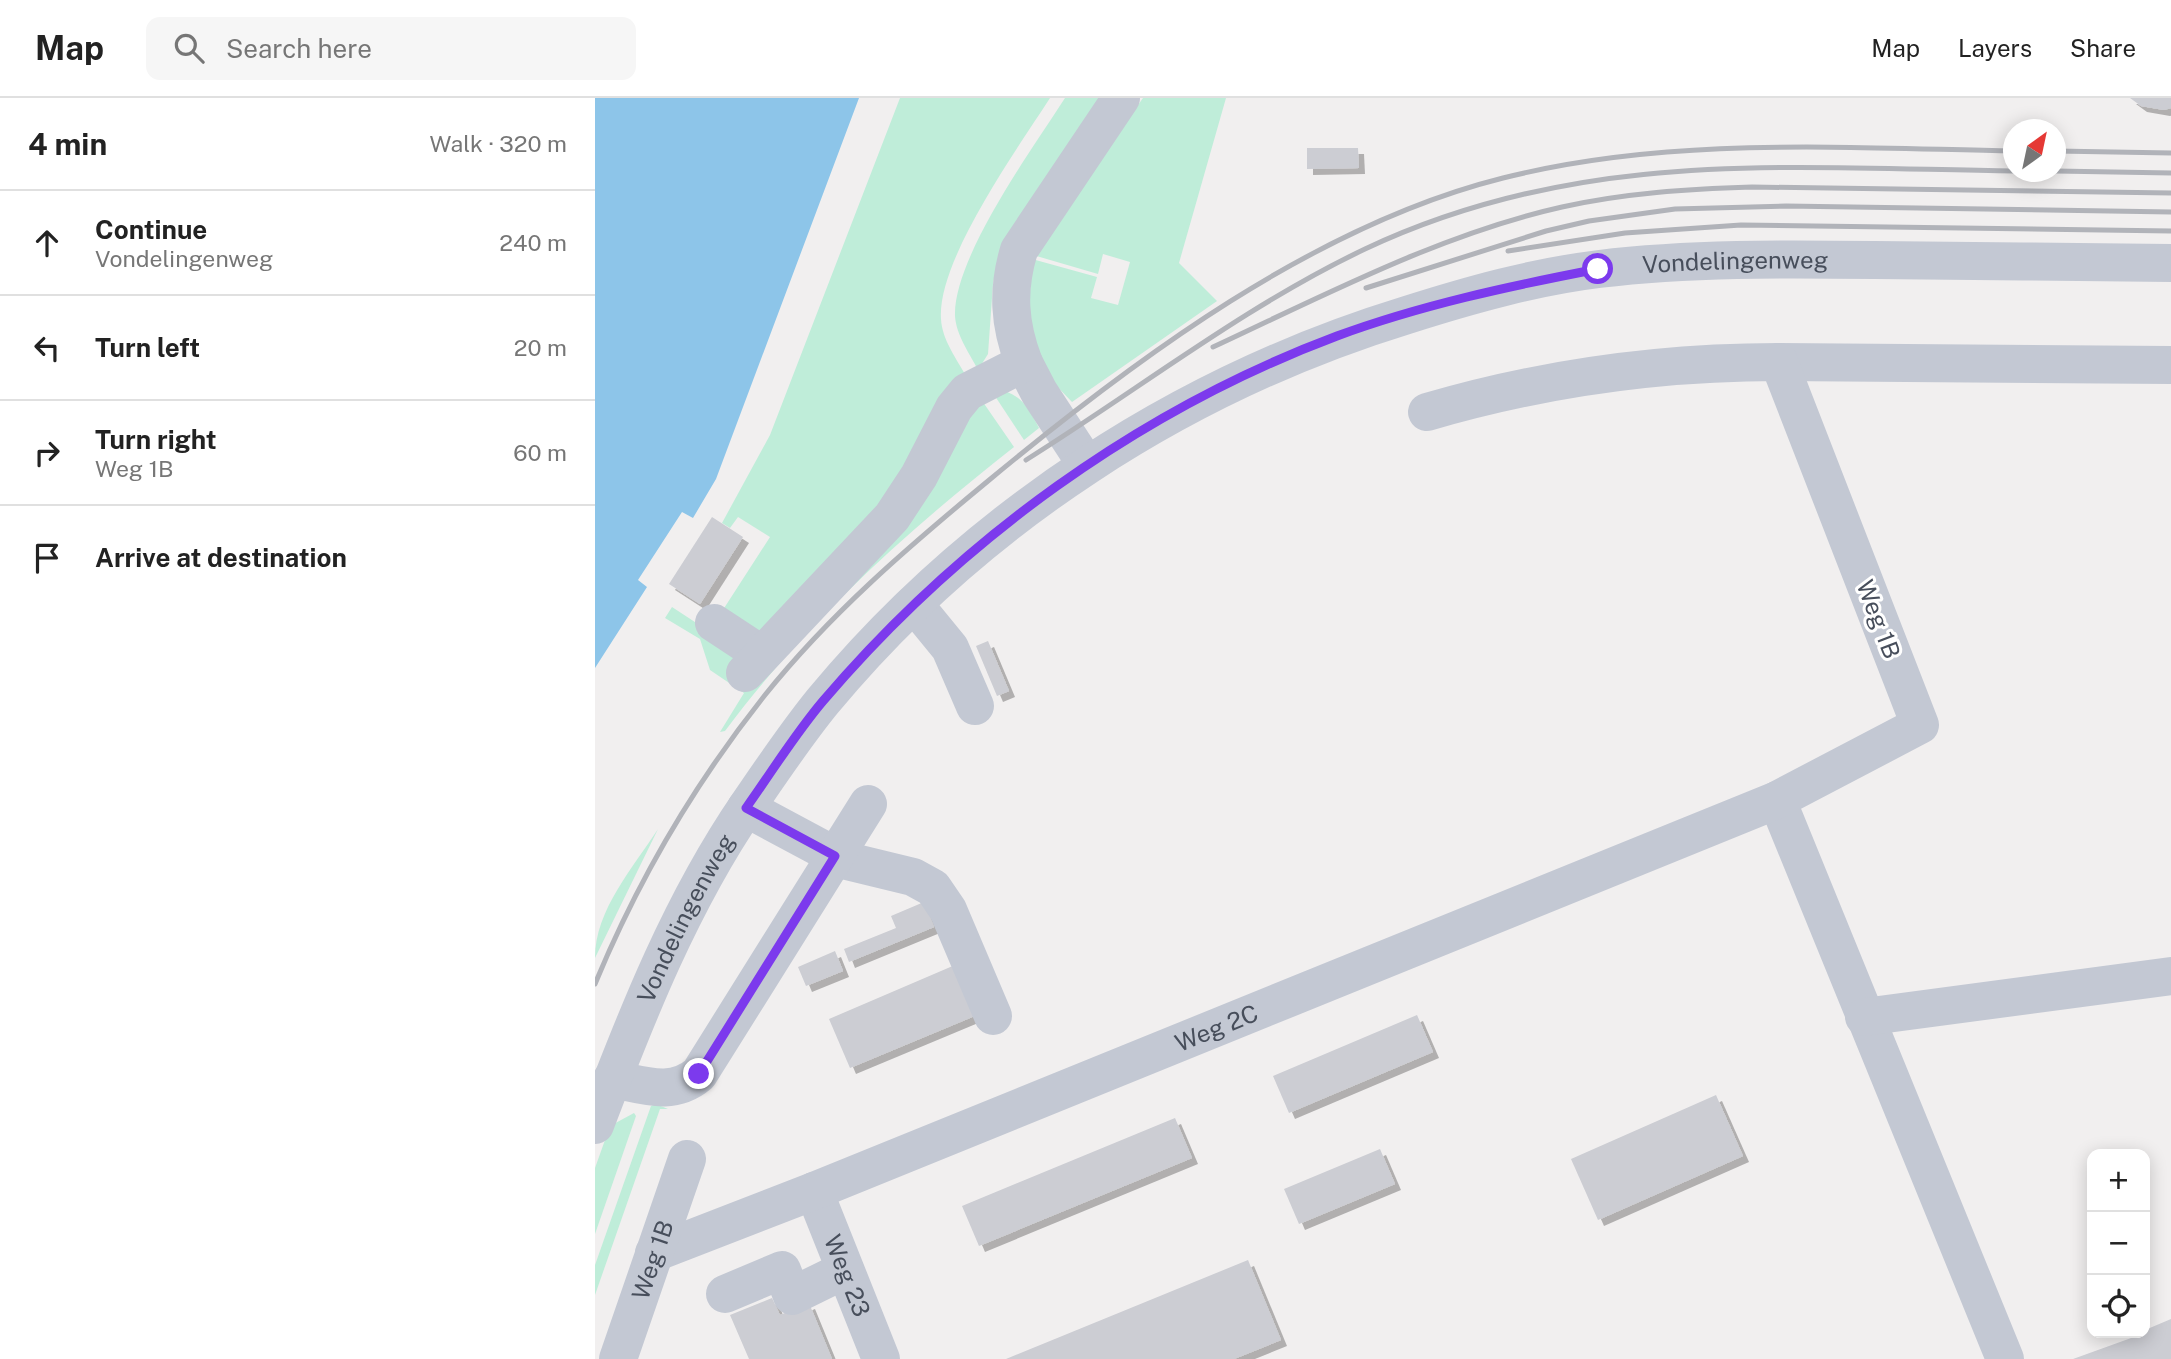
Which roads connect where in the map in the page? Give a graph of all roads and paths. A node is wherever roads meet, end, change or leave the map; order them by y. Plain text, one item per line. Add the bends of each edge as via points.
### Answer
1 (1121, 98) edge
2 (2171, 263) edge
3 (1779, 362) junction
4 (1024, 363) junction
5 (2171, 365) edge
6 (1427, 412) dead end
7 (1086, 464) junction
8 (913, 604) junction
9 (714, 623) dead end
10 (975, 706) dead end
11 (1777, 800) junction
12 (868, 804) dead end
13 (746, 808) junction
14 (835, 856) junction
15 (2171, 976) edge
16 (993, 1016) dead end
17 (1864, 1017) junction
18 (612, 1079) junction
19 (595, 1125) edge
20 (687, 1159) dead end
21 (814, 1191) junction
22 (654, 1252) junction
23 (845, 1270) junction
24 (726, 1294) dead end
25 (618, 1359) edge
26 (881, 1359) edge
27 (2005, 1359) edge

1 - 4 street via 1019,250 1011,276 1010,305
2 - 7 street, Vondelingenweg via 1750,259 1598,269 1478,293 1337,336 1224,385
3 - 5 street
3 - 6 street via 1626,369 1493,393
3 - 11 street, Weg 1B via 1920,725
4 - 7 street
4 - 9 street via 967,392 892,517 753,664
7 - 8 street, Vondelingenweg
8 - 10 street via 950,648
8 - 13 street, Vondelingenweg via 822,702
11 - 17 street
11 - 21 street, Weg 2C
12 - 14 street
13 - 14 street
13 - 18 street, Vondelingenweg via 672,939
14 - 16 street via 913,877 941,896
14 - 18 street via 699,1074 686,1085 671,1088
15 - 17 street
17 - 27 street
18 - 19 street, Vondelingenweg
20 - 22 street, Weg 1B
21 - 22 street, Weg 2C
21 - 23 street, Weg 23
22 - 25 street, Weg 1B
23 - 24 street via 792,1296 782,1270
23 - 26 street, Weg 23

